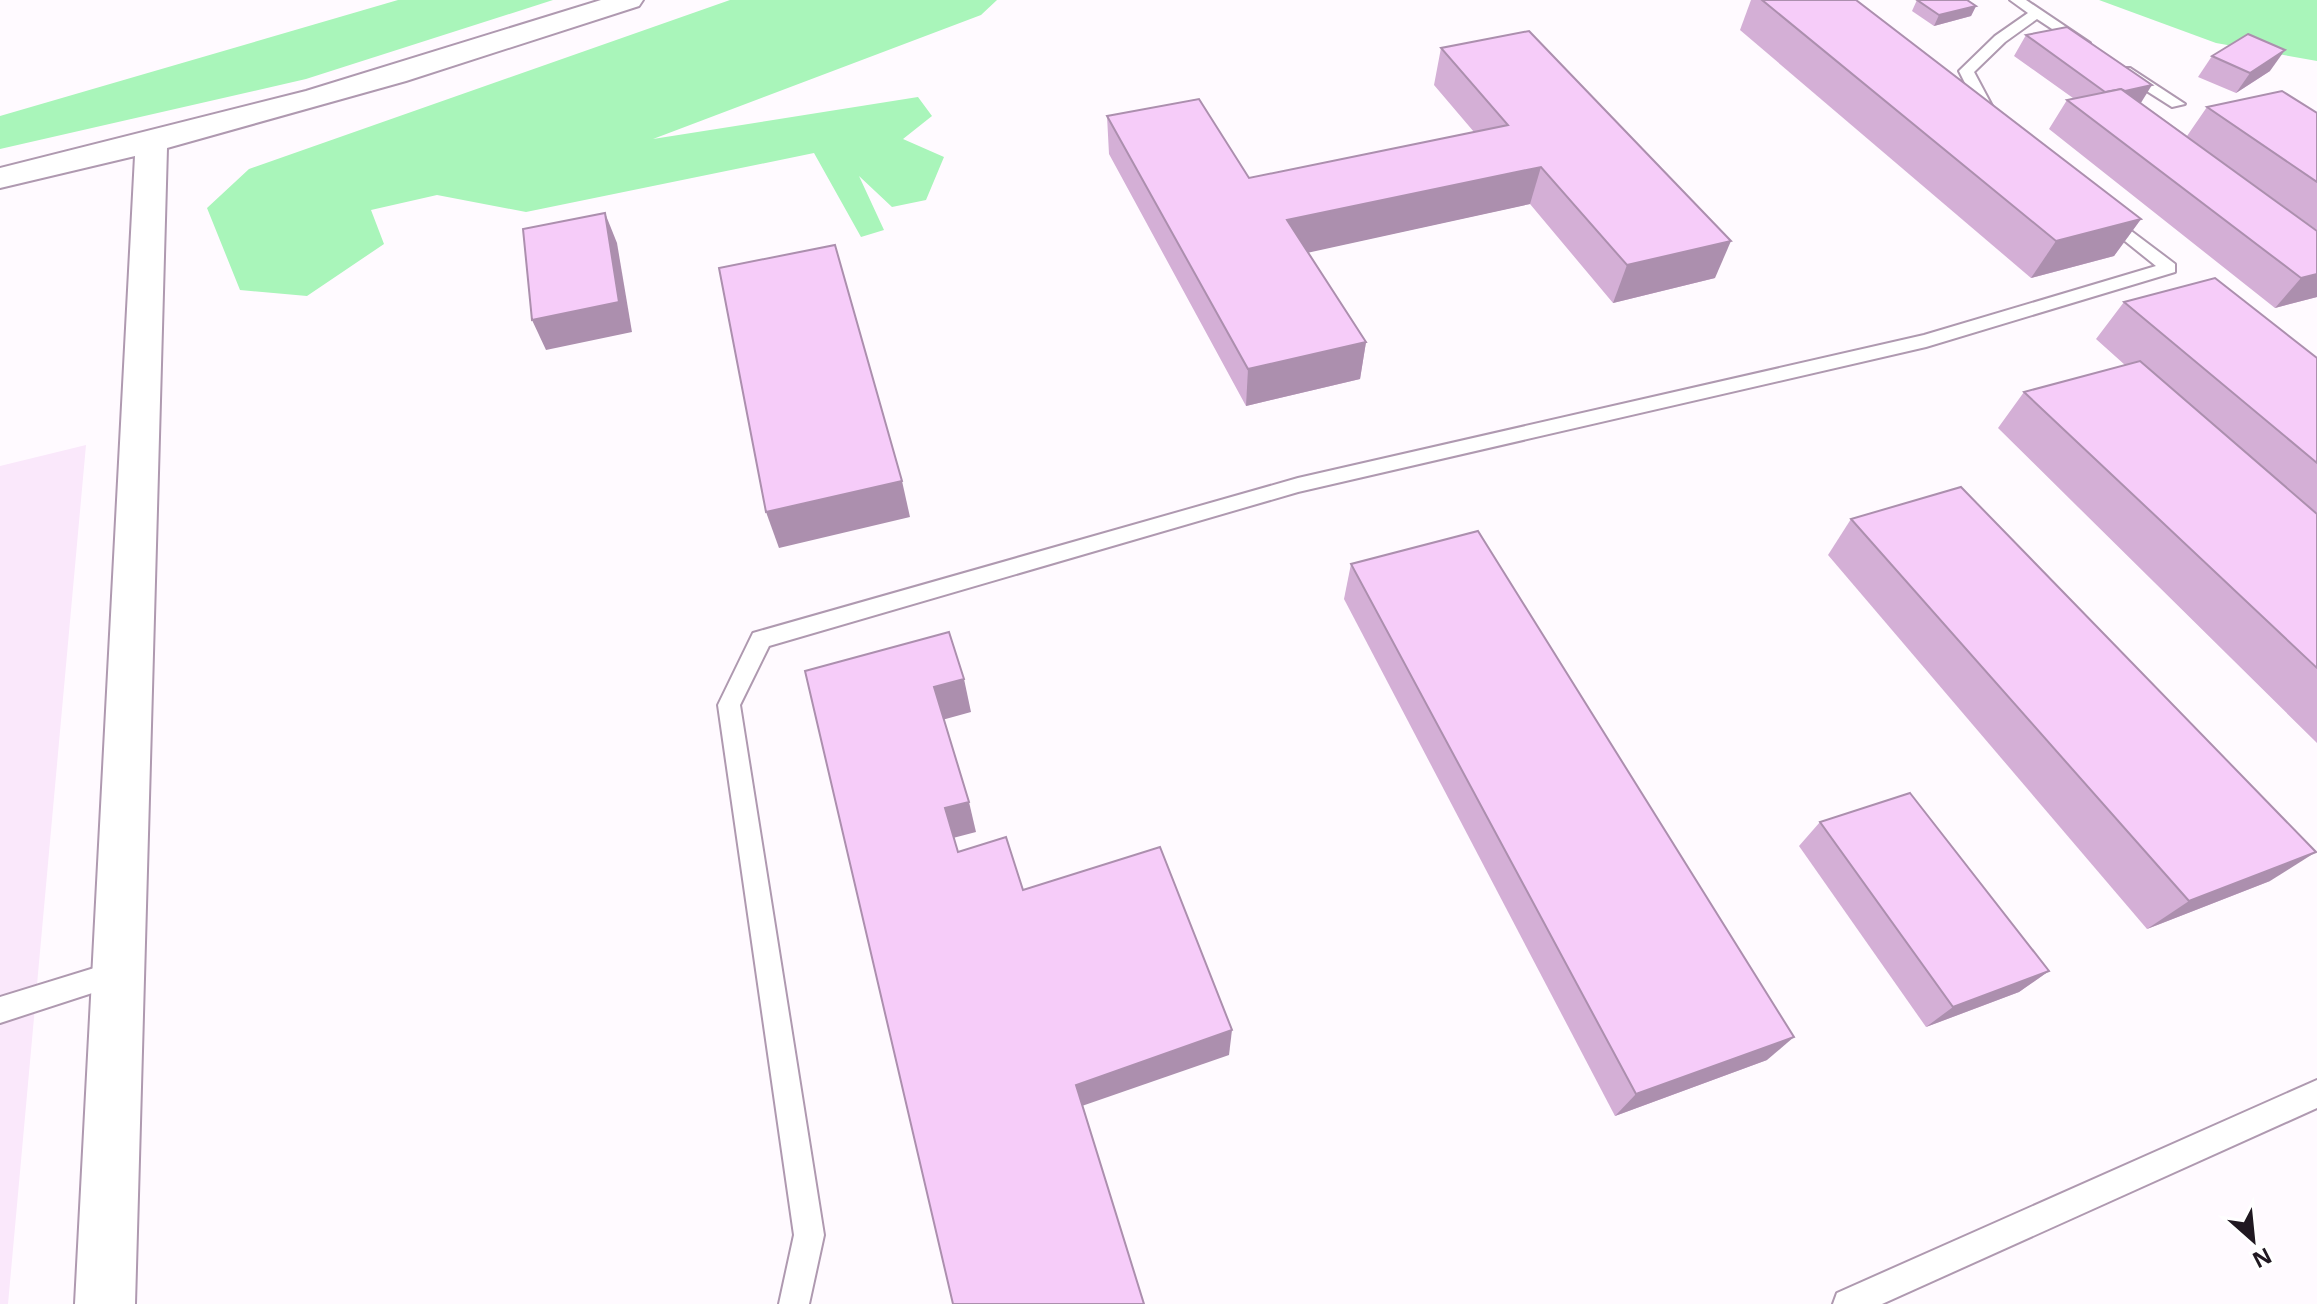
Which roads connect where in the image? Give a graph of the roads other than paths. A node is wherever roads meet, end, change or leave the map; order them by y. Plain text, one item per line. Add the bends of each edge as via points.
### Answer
1 (629, 0) edge
2 (2017, 0) edge
3 (2037, 13) junction
4 (2177, 104) dead end
5 (2007, 136) edge
6 (151, 145) junction
7 (0, 178) edge
8 (2088, 202) edge
9 (118, 973) junction
10 (0, 1010) edge
11 (2317, 1094) edge
12 (105, 1304) edge
13 (794, 1304) edge
14 (1848, 1304) edge

1 - 6 street via 310,102
2 - 3 lane
3 - 4 lane
3 - 5 lane via 1966,71 1995,126
6 - 7 street
6 - 9 street
8 - 13 lane via 2169,268 1926,341 1298,485 761,639 729,705 809,1235
9 - 10 lane
9 - 12 street
11 - 14 lane

